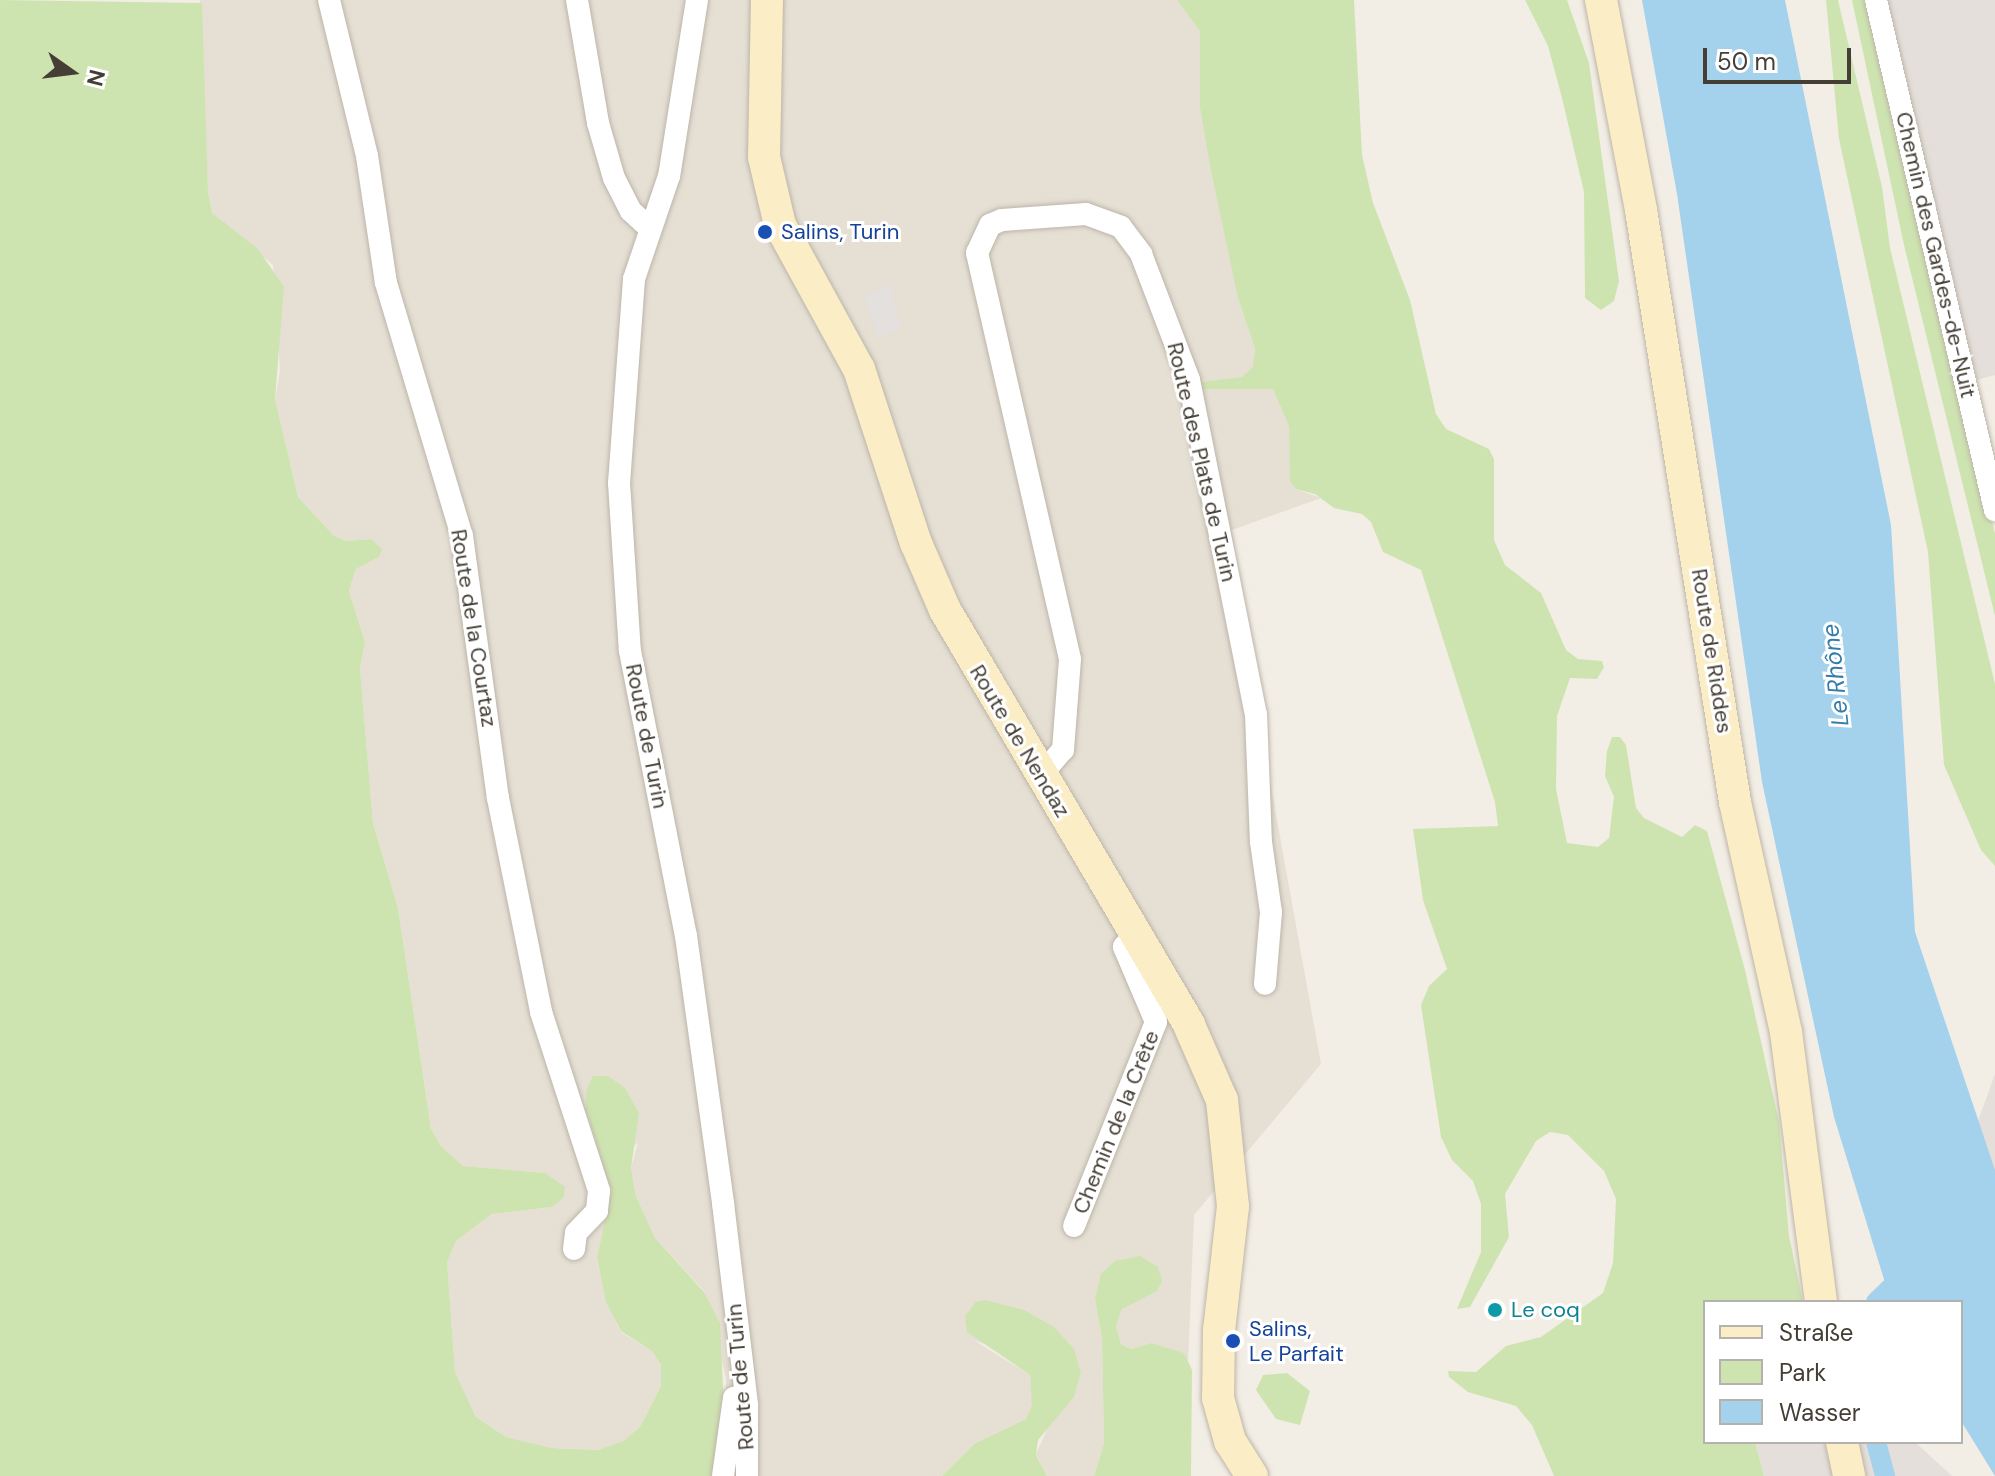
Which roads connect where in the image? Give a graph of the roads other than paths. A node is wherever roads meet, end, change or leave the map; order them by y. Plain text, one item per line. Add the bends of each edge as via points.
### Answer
1 (329, 0) edge
2 (577, 0) edge
3 (697, 0) edge
4 (767, 0) edge
5 (1601, 0) edge
6 (1876, 0) edge
7 (650, 229) junction
8 (1995, 510) edge
9 (1040, 776) junction
10 (1135, 933) junction
11 (1265, 984) dead end
12 (1074, 1226) dead end
13 (574, 1249) dead end
14 (1821, 1300) edge
15 (741, 1378) junction
16 (1842, 1444) edge
17 (723, 1476) edge
18 (747, 1476) edge
19 (1252, 1476) edge
20 (1849, 1476) edge

1 - 13 street, Route de la Courtaz via 367,156 386,283 462,536 498,798 541,1012 599,1191 597,1211 576,1233
2 - 7 street via 598,123 614,178 631,211
3 - 7 street, Route de Turin via 669,176
4 - 9 main road, Route de Nendaz via 764,157 780,225 859,369 916,543 945,610
5 - 14 main road, Route de Riddes via 1641,210 1738,816 1793,1076
6 - 8 street, Chemin des Gardes-de-Nuit
7 - 15 street, Route de Turin via 627,323 619,483 623,564 630,651 696,1001
9 - 10 main road, Route de Nendaz
9 - 11 street, Route des Plats de Turin via 1063,750 1070,659 977,253 990,225 1002,220 1086,214 1121,227 1141,254 1189,380 1256,714 1261,842 1271,912
10 - 12 street, Chemin de la Crête via 1124,947 1156,1022
10 - 19 main road, Route de Nendaz via 1203,1050 1227,1120 1233,1206 1219,1330 1218,1398 1230,1441
15 - 17 street via 735,1385
15 - 18 street, Route de Turin
16 - 20 main road

